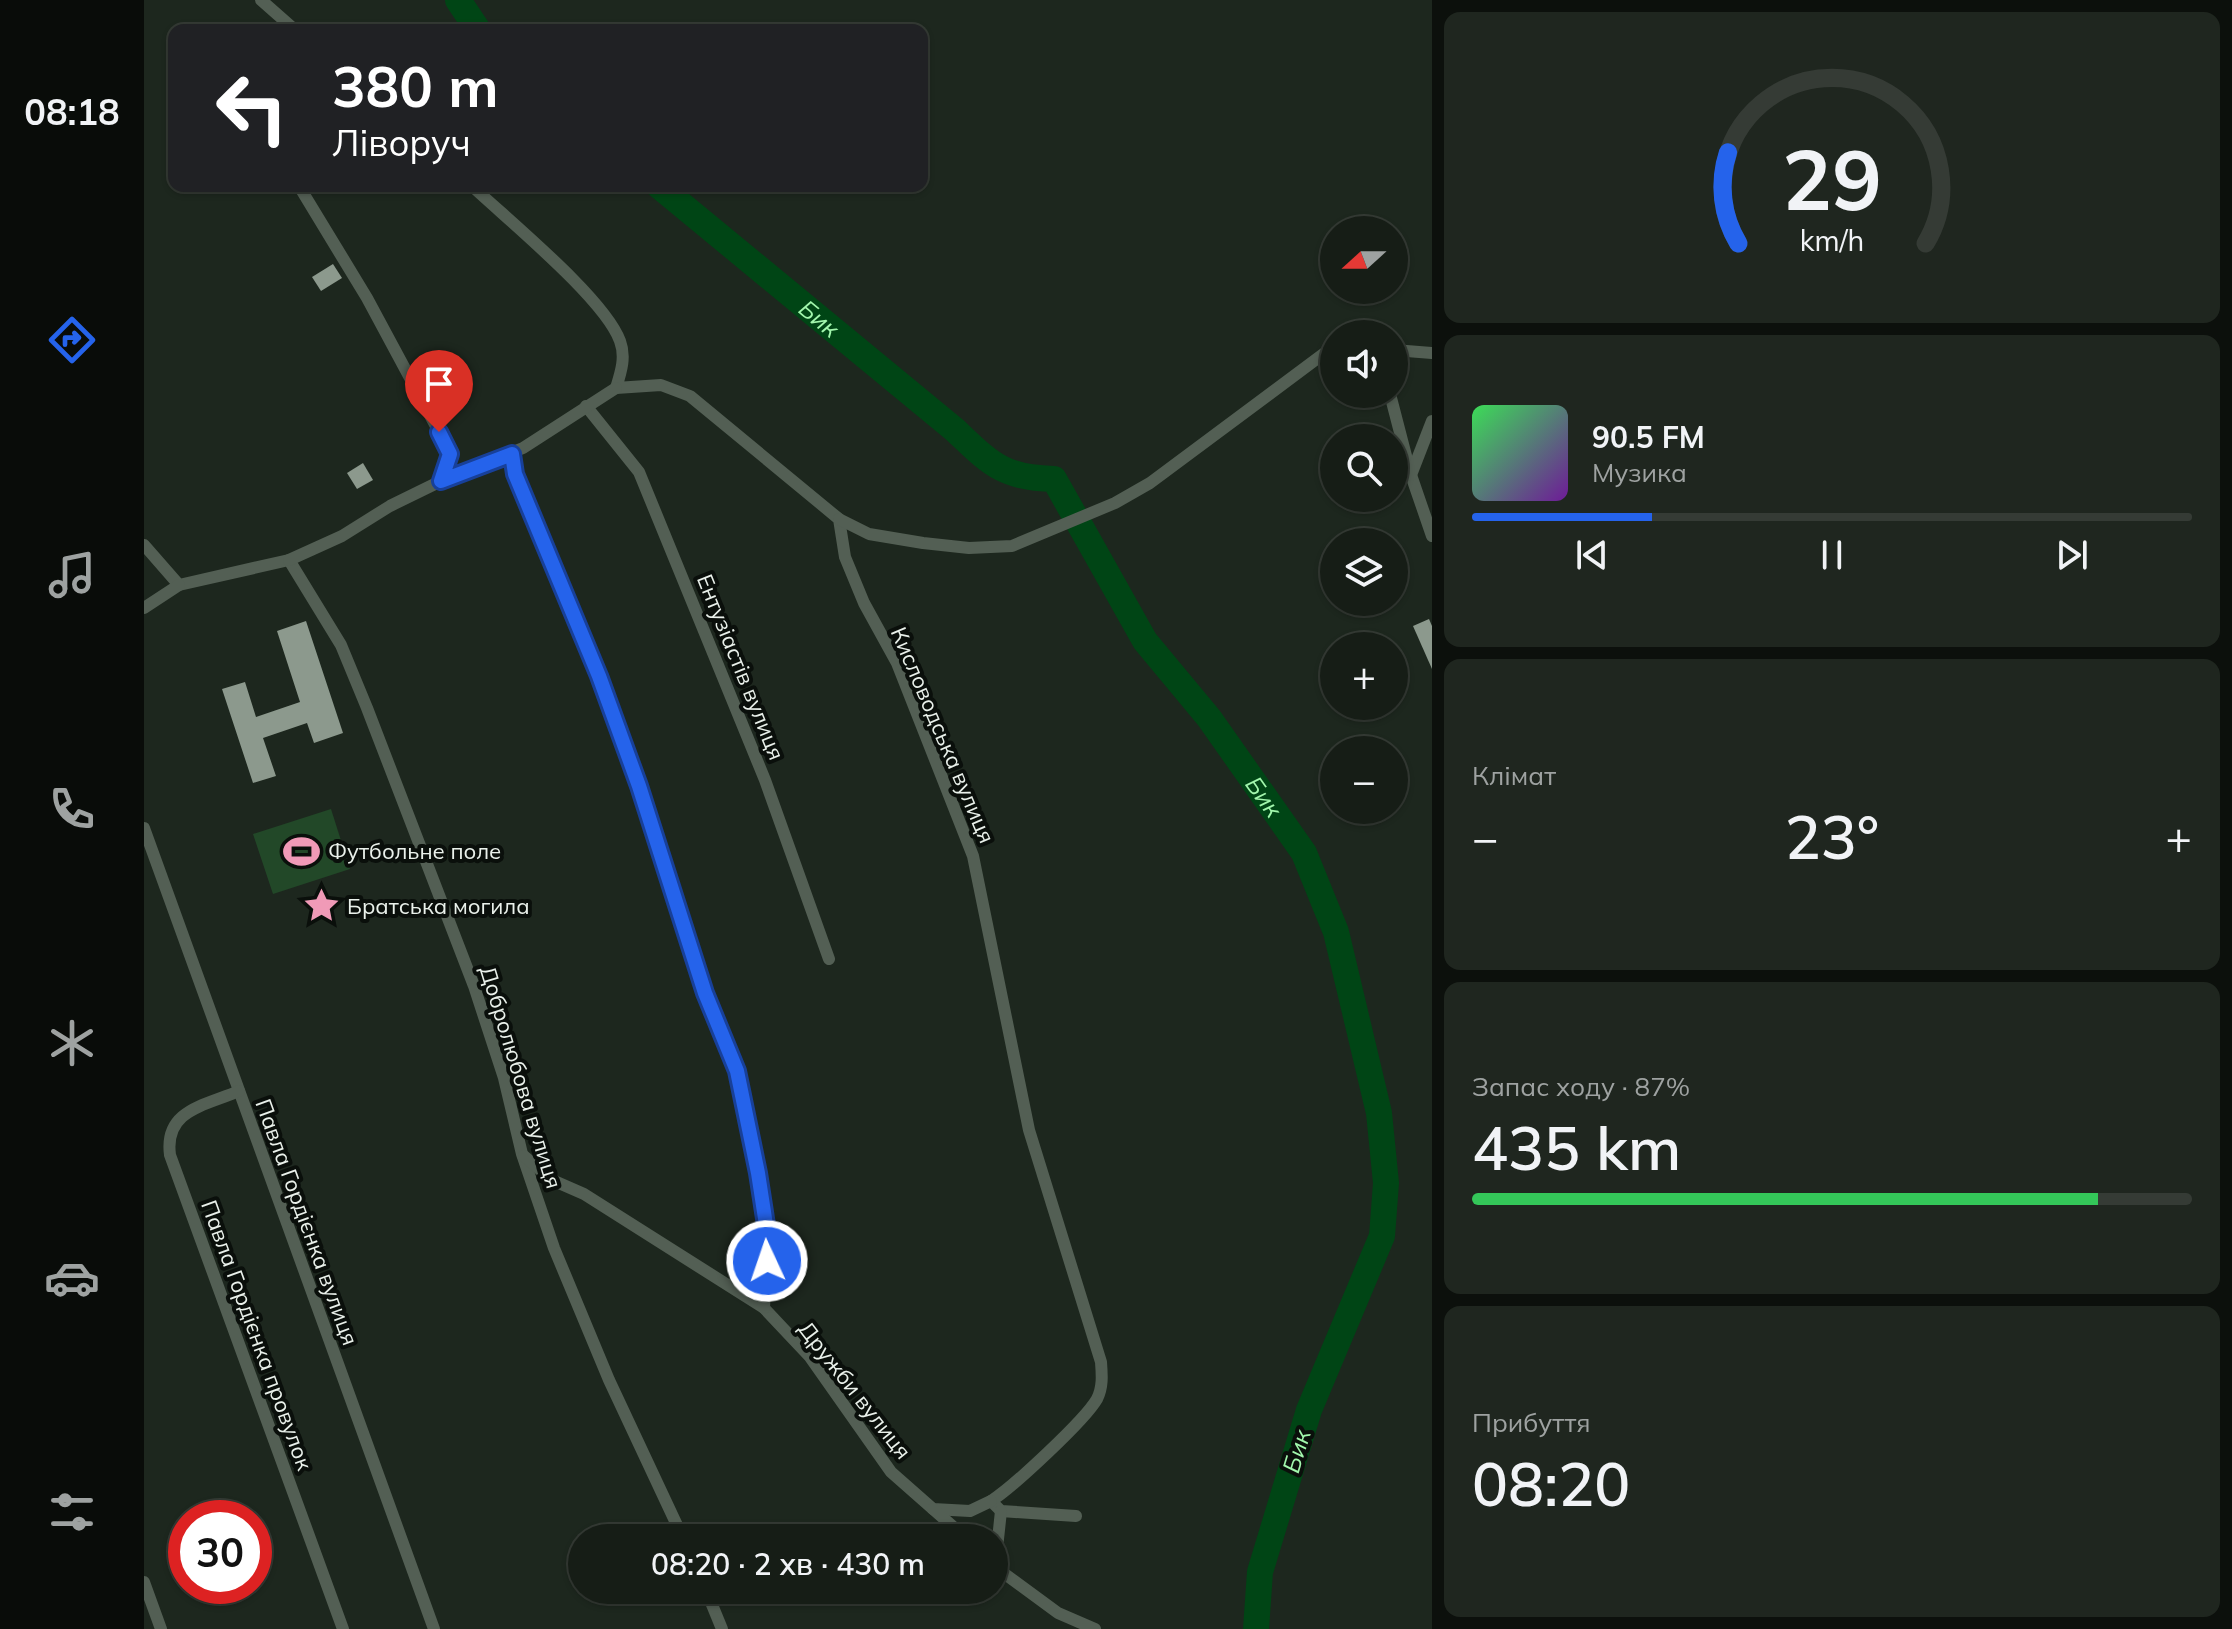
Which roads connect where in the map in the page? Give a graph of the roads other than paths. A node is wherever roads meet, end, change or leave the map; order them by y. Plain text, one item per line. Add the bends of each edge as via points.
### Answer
1 (261, 0) edge
2 (288, 24) edge
3 (303, 192) edge
4 (478, 192) edge
5 (1408, 351) edge
6 (1432, 353) edge
7 (1320, 356) edge
8 (616, 388) junction
9 (586, 406) junction
10 (1394, 408) edge
11 (1432, 421) edge
12 (512, 454) junction
13 (1411, 475) junction
14 (441, 481) junction
15 (839, 519) junction
16 (1432, 536) edge
17 (144, 545) edge
18 (289, 560) junction
19 (179, 585) junction
20 (144, 608) edge
21 (144, 828) edge
22 (829, 959) dead end
23 (239, 1091) junction
24 (522, 1154) junction
25 (764, 1308) junction
26 (991, 1501) junction
27 (933, 1509) junction
28 (1001, 1511) junction
29 (1076, 1516) dead end
30 (676, 1524) edge
31 (950, 1524) edge
32 (1000, 1524) edge
33 (1008, 1576) edge
34 (144, 1582) edge
35 (712, 1604) edge
36 (161, 1629) edge
37 (343, 1629) edge
38 (434, 1629) edge
39 (722, 1629) edge
40 (1095, 1629) edge

1 - 2 street
3 - 14 street via 367,298 450,454
4 - 8 street via 603,311 621,342 623,365
5 - 6 street
7 - 15 street via 1150,483 1012,546 923,543 869,534
8 - 9 street
8 - 15 street via 661,385 690,396
9 - 12 street
9 - 22 street, Ентузіастів вулиця via 639,472 765,780
10 - 13 street
11 - 13 street
12 - 14 street
12 - 25 street via 515,474 599,676 705,993 737,1071 768,1238
13 - 16 street
14 - 18 street
15 - 26 street, Кисловодська вулиця via 845,557 897,663 973,856 1029,1130 1101,1362 1103,1382 1087,1413
17 - 19 street
18 - 19 street
18 - 24 street, Добролюбова вулиця via 341,645 367,708 474,986
19 - 20 street
21 - 23 street, Павла Гордієнка вулиця
23 - 37 street, Павла Гордієнка провулок via 179,1117 168,1137 170,1155
23 - 38 street, Павла Гордієнка вулиця
24 - 25 street, Дружби вулиця via 552,1180 584,1194
24 - 30 street, Добролюбова вулиця via 609,1380
25 - 27 street, Дружби вулиця via 810,1357 891,1472
26 - 27 street via 970,1511
26 - 28 street
27 - 31 street, Дружби вулиця
28 - 29 street
28 - 32 street
33 - 40 street via 1058,1613
34 - 36 street
35 - 39 street

